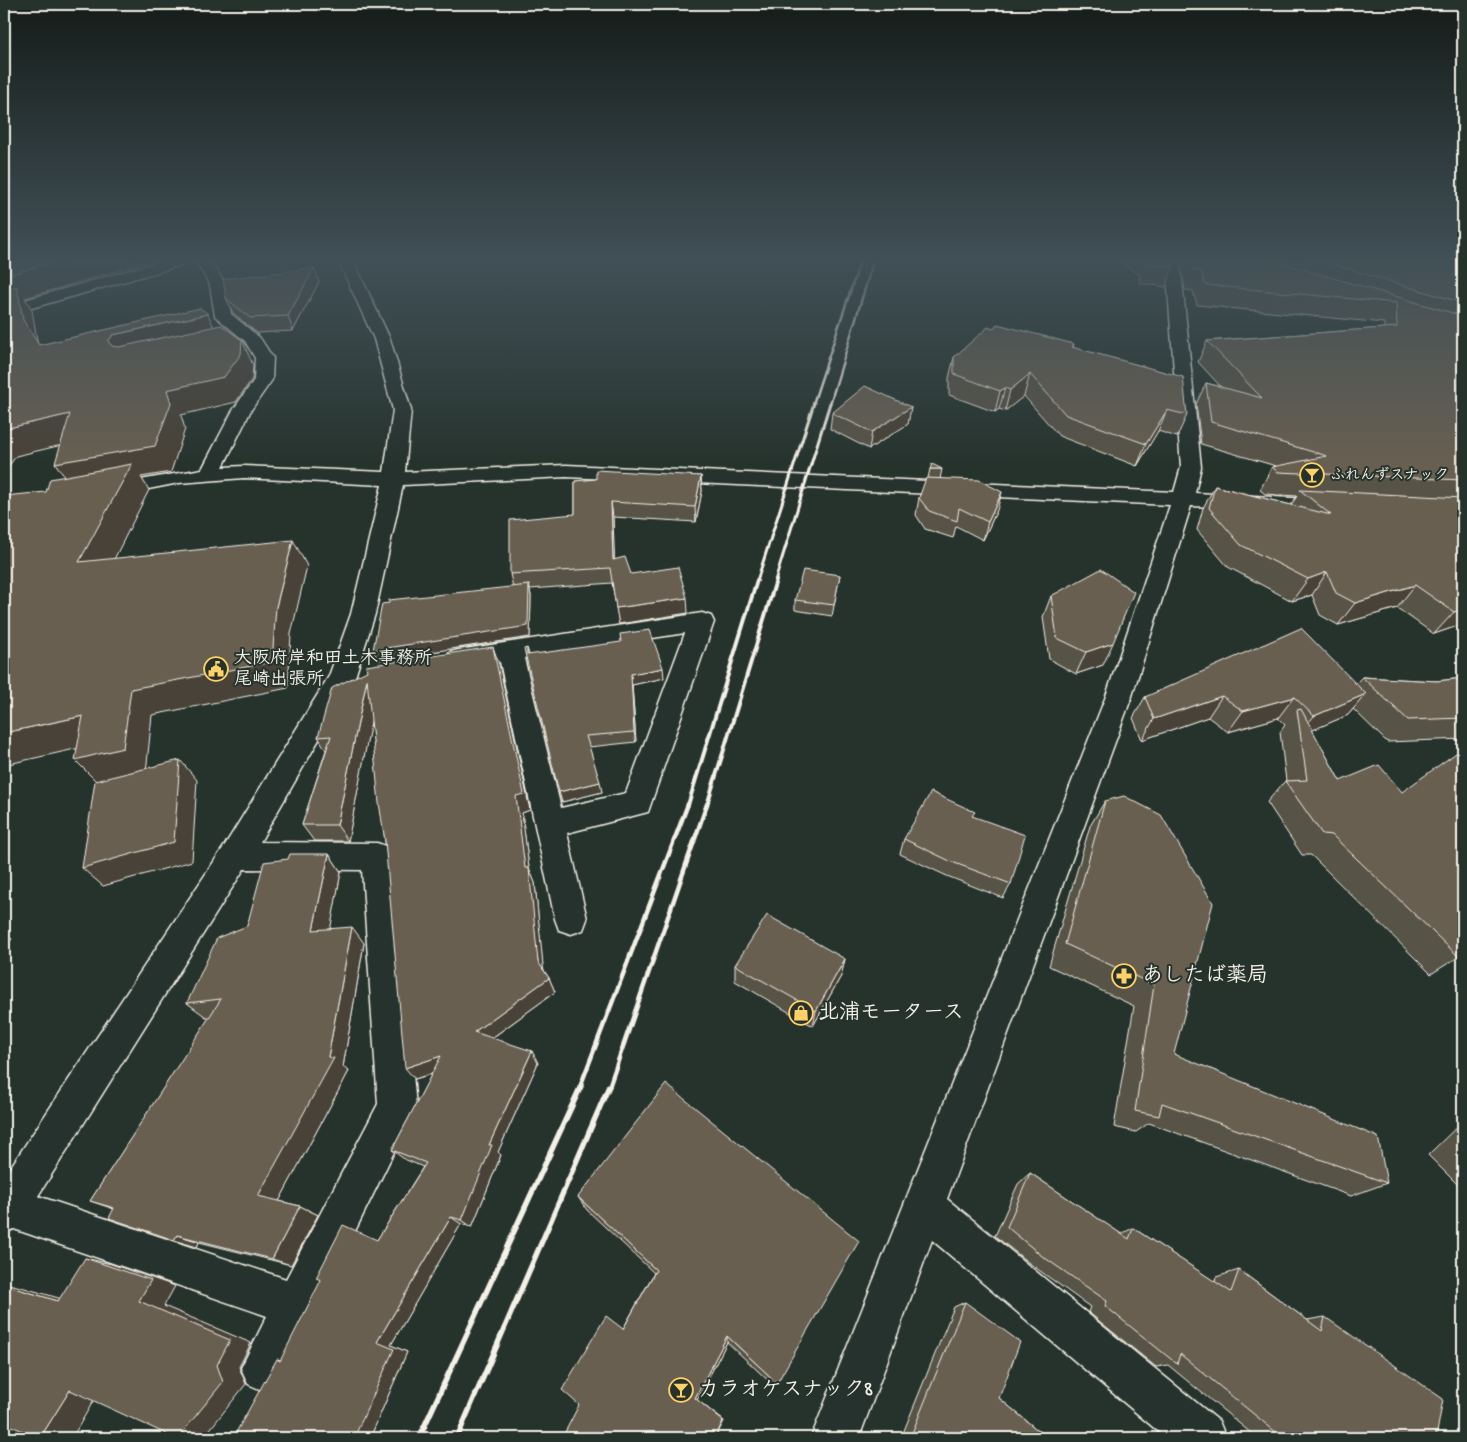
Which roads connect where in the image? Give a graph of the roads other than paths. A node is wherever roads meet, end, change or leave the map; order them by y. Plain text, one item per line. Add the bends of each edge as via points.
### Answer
1 (241, 329) edge
2 (377, 329) edge
3 (1179, 329) edge
4 (252, 338) junction
5 (234, 342) edge
6 (209, 474) junction
7 (394, 479) junction
8 (90, 494) edge
9 (1183, 499) junction
10 (1347, 507) edge
11 (510, 651) junction
12 (435, 663) edge
13 (549, 824) junction
14 (236, 855) junction
15 (571, 918) dead end
16 (924, 1207) junction
17 (6, 1210) edge
18 (297, 1304) junction
19 (264, 1368) dead end
20 (835, 1438) edge
21 (1202, 1438) edge

1 - 4 street
2 - 7 street via 402,410
3 - 9 street via 1191,467
4 - 5 street
4 - 6 street via 264,358 263,380 242,410
6 - 7 street via 244,472
6 - 8 street via 179,476
7 - 9 street via 566,471
7 - 14 street via 363,614 356,675
9 - 10 street
9 - 16 street via 1119,696
11 - 12 street
11 - 13 street
11 - 13 street via 702,622 637,802
13 - 15 street
14 - 17 street
14 - 18 street via 377,858 397,1107
16 - 20 street
16 - 21 street
17 - 18 street
18 - 19 street

